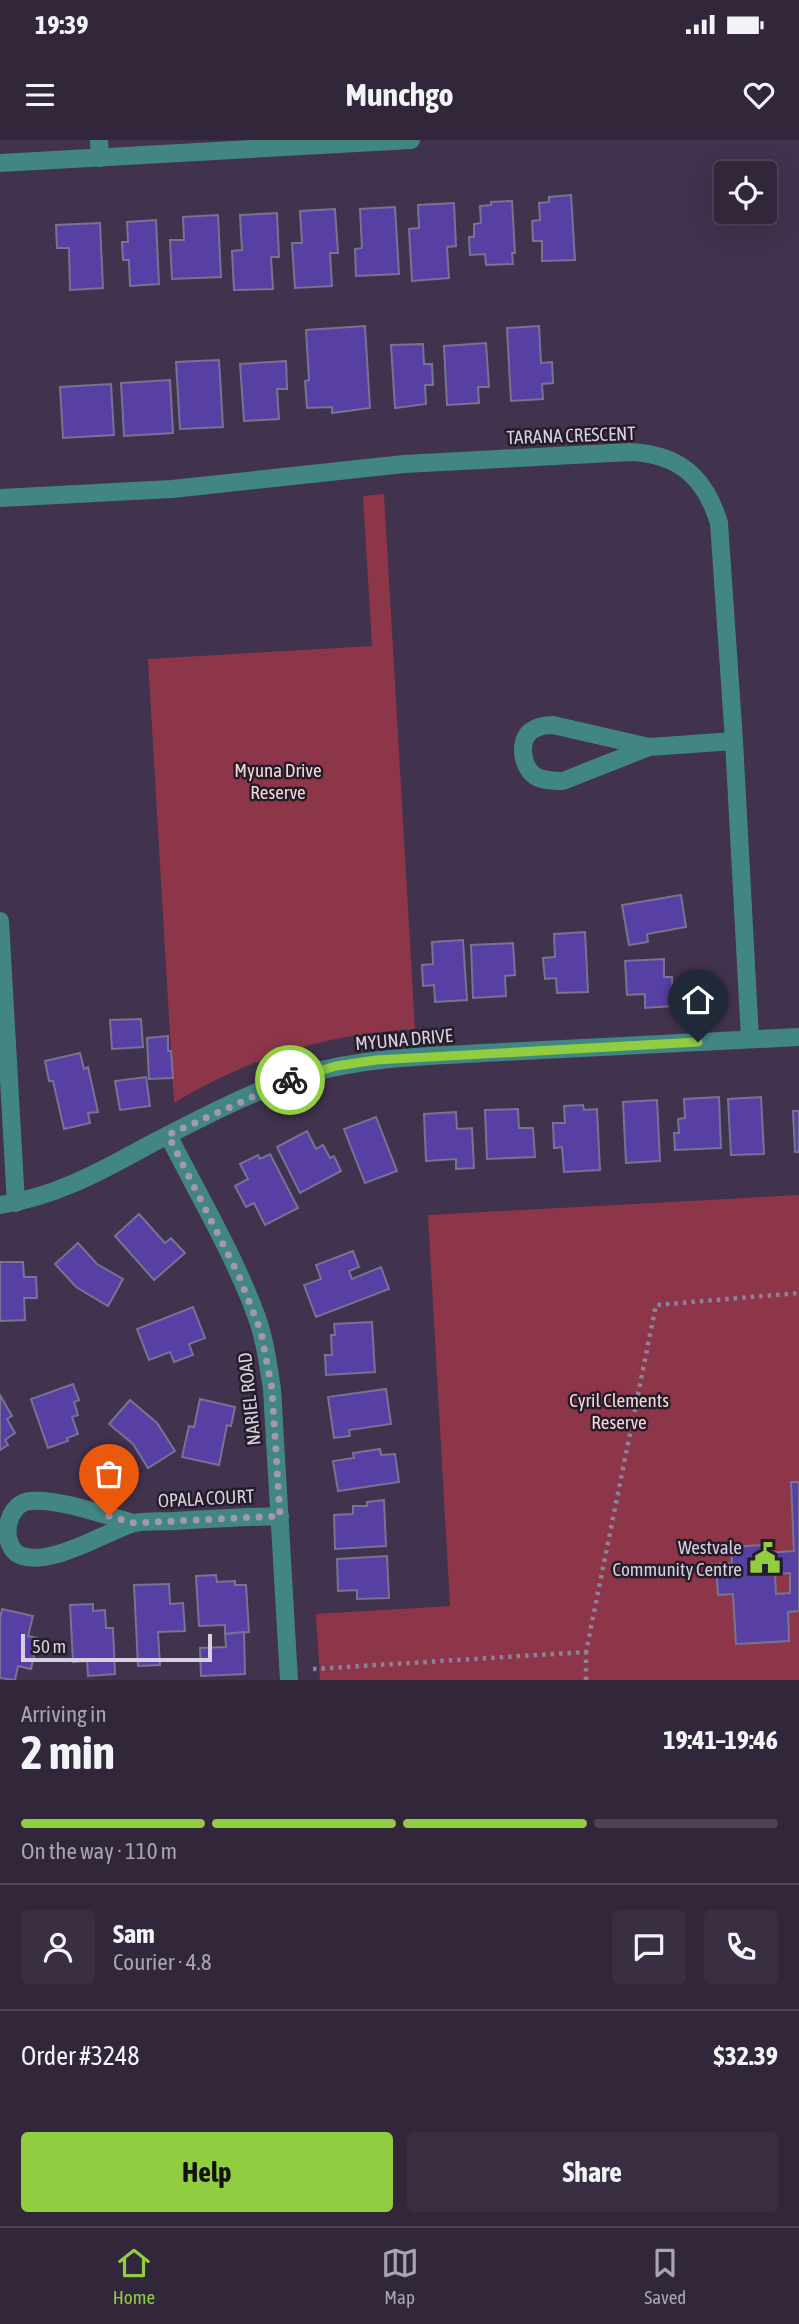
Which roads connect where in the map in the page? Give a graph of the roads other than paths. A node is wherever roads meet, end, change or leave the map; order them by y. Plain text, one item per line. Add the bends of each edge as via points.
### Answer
1 (411, 140) edge
2 (99, 149) edge
3 (0, 163) edge
4 (0, 498) edge
5 (734, 741) junction
6 (649, 747) junction
7 (0, 921) edge
8 (799, 1037) edge
9 (750, 1040) junction
10 (168, 1135) junction
11 (8, 1204) edge
12 (280, 1516) junction
13 (134, 1523) junction
14 (289, 1680) edge

1 - 2 street
2 - 3 street
4 - 5 street, TARANA CRESCENT via 183,488 404,464 630,452 659,455 697,479 719,523
5 - 6 street
5 - 9 street, TARANA CRESCENT
6 - 6 street via 552,724 528,733 524,755 526,768 536,777 563,781
7 - 11 street
8 - 9 street, MYUNA DRIVE
9 - 10 street, MYUNA DRIVE via 336,1066 277,1084
10 - 11 street, MYUNA DRIVE via 69,1186
10 - 12 street, NARIEL ROAD via 239,1276 266,1349
12 - 13 street, OPALA COURT
12 - 14 street, NARIEL ROAD
13 - 13 street, OPALA COURT via 49,1556 16,1553 5,1534 9,1513 27,1501 58,1503

